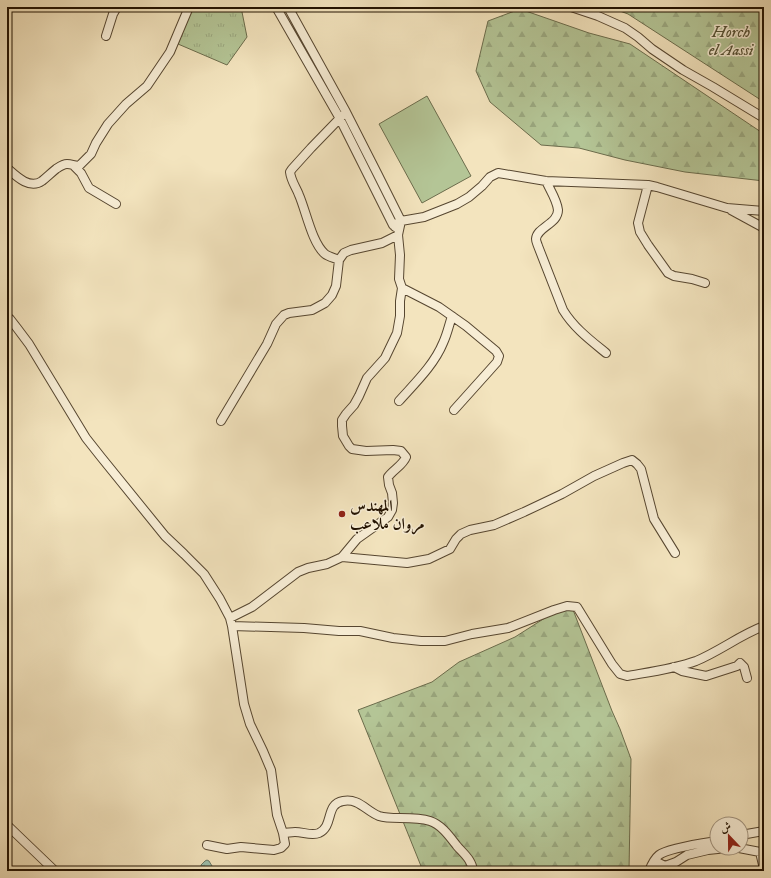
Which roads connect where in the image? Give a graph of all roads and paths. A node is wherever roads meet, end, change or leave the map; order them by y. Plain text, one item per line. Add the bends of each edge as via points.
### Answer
1 (117, 7) edge
2 (189, 7) edge
3 (276, 7) edge
4 (288, 7) edge
5 (571, 7) edge
6 (106, 36) dead end
7 (343, 115) junction
8 (764, 118) edge
9 (74, 166) junction
10 (7, 168) edge
11 (377, 172) junction
12 (369, 177) junction
13 (546, 181) junction
14 (648, 185) junction
15 (116, 204) dead end
16 (727, 208) junction
17 (764, 211) edge
18 (401, 221) junction
19 (764, 228) edge
20 (397, 230) junction
21 (339, 260) junction
22 (705, 283) dead end
23 (402, 288) junction
24 (452, 316) junction
25 (7, 317) edge
26 (606, 353) dead end
27 (399, 401) dead end
28 (454, 410) dead end
29 (221, 421) dead end
30 (675, 553) dead end
31 (342, 558) junction
32 (231, 622) junction
33 (764, 626) edge
34 (674, 667) junction
35 (747, 678) dead end
36 (7, 825) edge
37 (764, 831) edge
38 (283, 833) junction
39 (749, 834) edge
40 (709, 843) edge
41 (207, 845) dead end
42 (709, 850) edge
43 (749, 850) edge
44 (655, 861) junction
45 (764, 869) edge
46 (55, 871) edge
47 (473, 871) edge
48 (649, 871) edge

1 - 6 street
2 - 9 street via 170,52 147,86 108,124 85,161 80,166
3 - 7 street
4 - 7 street
5 - 8 street via 625,28 683,70
7 - 11 street
7 - 12 street
7 - 21 street via 290,172 314,236 326,254
9 - 10 street via 62,166 41,182 34,184 17,177
9 - 15 street via 89,188
11 - 12 street
11 - 18 street
12 - 20 street
13 - 14 street
13 - 18 street via 498,173 457,204 424,217
13 - 26 street via 558,211 554,219 538,233 538,246 568,318
14 - 16 street
14 - 22 street via 638,223 640,232 668,273
16 - 17 street
16 - 19 street
18 - 20 street
20 - 21 street via 382,244 351,250 344,253
20 - 23 street via 399,279
21 - 29 street via 336,286 332,295 312,310 289,313 276,324 268,344
23 - 24 street
23 - 31 street via 397,333 385,358 367,378 354,405 342,420 342,426 343,436 352,449 401,451 406,457 388,477 393,503 388,517 357,539
24 - 27 street via 443,343 435,357
24 - 28 street via 499,356 490,371
25 - 32 street via 38,357 86,438 165,536 204,574
30 - 31 street via 654,520 641,469 632,460 494,525 461,534 450,549 429,559 407,563
31 - 32 street via 298,572
32 - 34 street via 360,631 393,638 445,641 508,628 568,606 577,607 620,674 627,676
32 - 38 street via 244,704 250,724 271,770 277,815
33 - 34 street via 697,660
34 - 35 street via 706,676 740,663
36 - 46 street
37 - 39 street
38 - 41 street via 285,844 274,850 241,847 227,849
38 - 47 street via 312,834 323,831 334,806 338,802 352,800 380,816 431,821 445,831 468,857
40 - 44 street via 668,851
42 - 44 street via 687,855 665,866
43 - 45 street via 760,852
44 - 48 street

